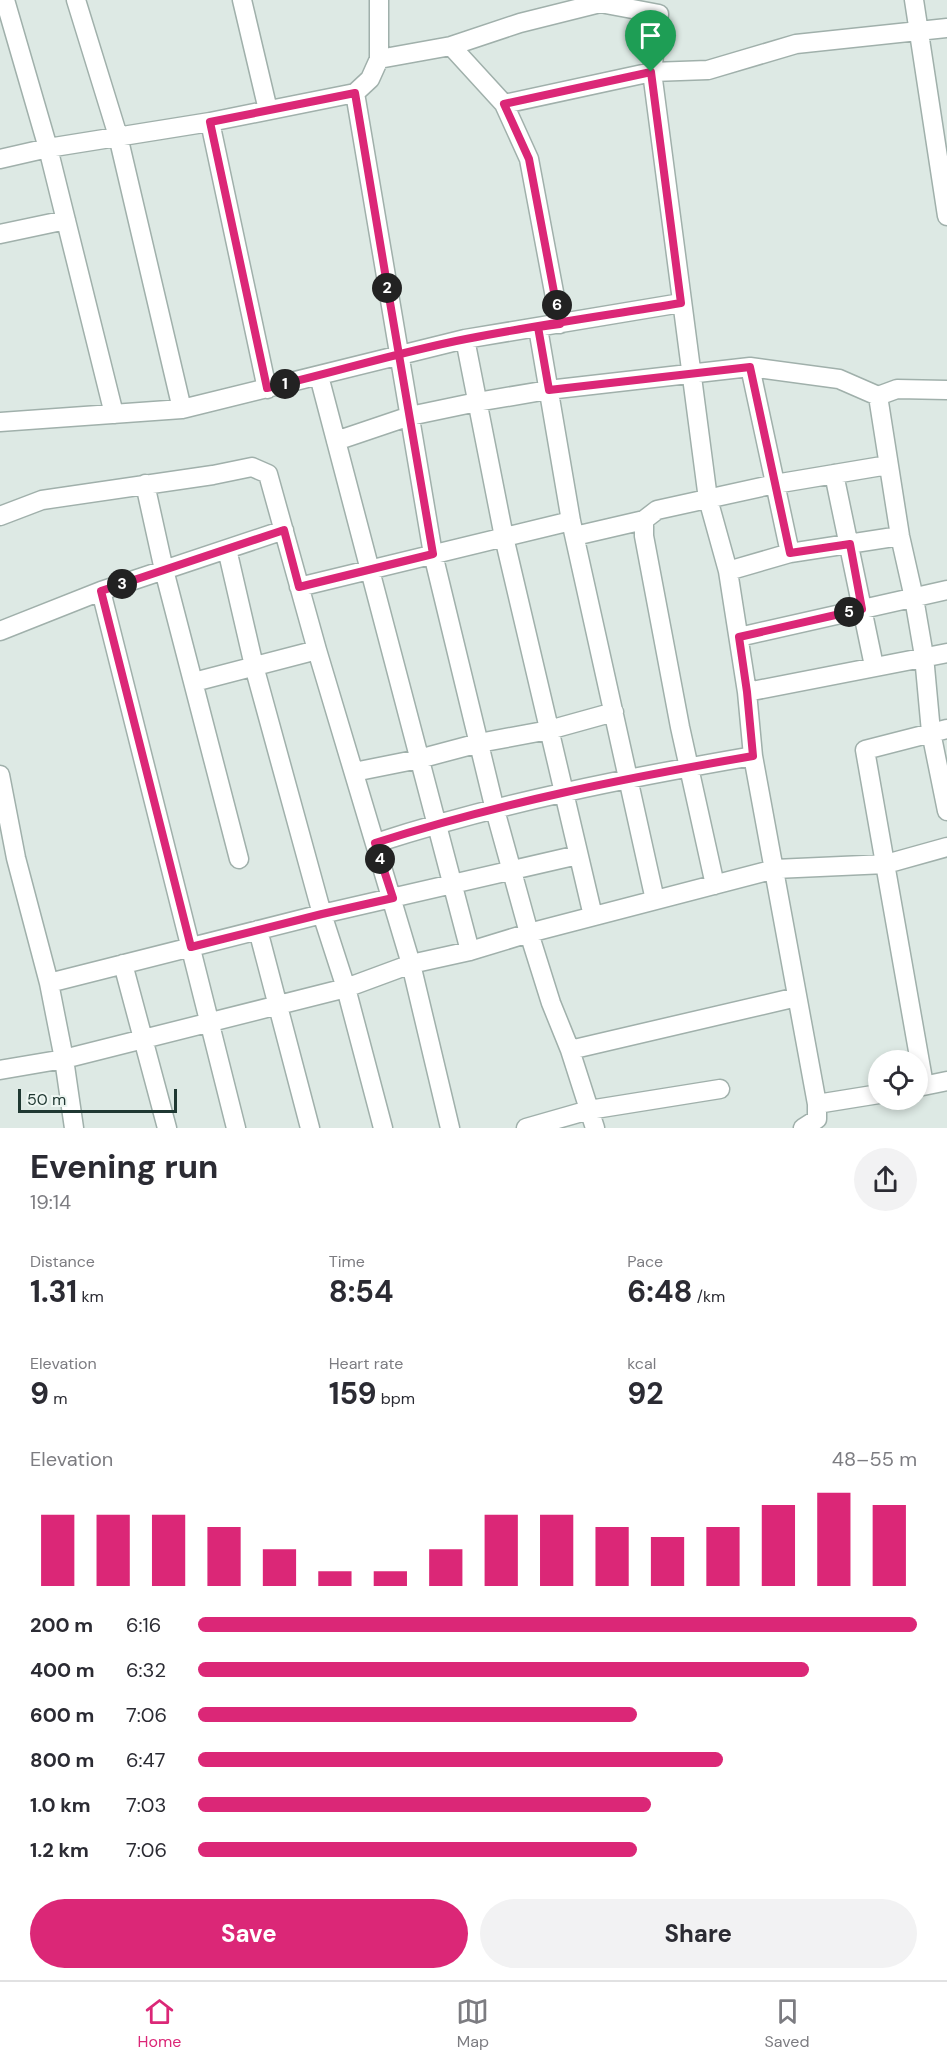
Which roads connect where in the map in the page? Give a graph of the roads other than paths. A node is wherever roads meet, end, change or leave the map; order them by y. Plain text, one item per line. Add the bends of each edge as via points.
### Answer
1 (5, 0) edge
2 (76, 0) edge
3 (242, 0) edge
4 (379, 0) edge
5 (914, 0) edge
6 (660, 7) edge
7 (947, 28) edge
8 (919, 32) junction
9 (451, 46) junction
10 (379, 59) junction
11 (651, 72) junction
12 (355, 93) junction
13 (504, 104) junction
14 (268, 110) junction
15 (210, 122) junction
16 (118, 136) junction
17 (48, 148) junction
18 (0, 159) edge
19 (947, 216) edge
20 (66, 220) junction
21 (0, 234) edge
22 (681, 303) junction
23 (560, 324) junction
24 (538, 327) junction
25 (465, 339) junction
26 (399, 354) junction
27 (750, 367) junction
28 (692, 373) junction
29 (319, 376) junction
30 (267, 388) junction
31 (549, 390) junction
32 (947, 390) edge
33 (878, 396) junction
34 (477, 402) junction
35 (182, 409) junction
36 (114, 414) junction
37 (410, 416) junction
38 (0, 422) edge
39 (336, 441) junction
40 (888, 465) junction
41 (834, 474) junction
42 (145, 484) junction
43 (775, 484) junction
44 (708, 499) junction
45 (0, 516) edge
46 (644, 520) junction
47 (573, 528) junction
48 (284, 530) junction
49 (900, 536) junction
50 (504, 537) junction
51 (850, 544) junction
52 (227, 549) junction
53 (790, 553) junction
54 (433, 554) junction
55 (164, 570) junction
56 (370, 570) junction
57 (728, 571) junction
58 (299, 587) junction
59 (947, 590) edge
60 (101, 591) junction
61 (914, 598) junction
62 (862, 609) junction
63 (0, 631) edge
64 (739, 637) junction
65 (317, 650) junction
66 (947, 653) edge
67 (924, 656) junction
68 (254, 666) junction
69 (874, 666) junction
70 (194, 682) junction
71 (747, 692) junction
72 (614, 712) junction
73 (549, 729) junction
74 (939, 730) edge
75 (479, 743) junction
76 (753, 756) junction
77 (419, 759) junction
78 (689, 767) junction
79 (354, 772) junction
80 (0, 775) edge
81 (630, 779) junction
82 (563, 791) junction
83 (946, 801) edge
84 (495, 810) junction
85 (436, 823) junction
86 (375, 843) junction
87 (947, 847) edge
88 (578, 855) junction
89 (8, 858) edge
90 (239, 859) dead end
91 (886, 864) junction
92 (775, 869) junction
93 (511, 871) junction
94 (453, 885) junction
95 (715, 885) junction
96 (393, 898) junction
97 (655, 900) junction
98 (322, 914) junction
99 (593, 916) junction
100 (258, 930) junction
101 (529, 933) junction
102 (191, 947) junction
103 (470, 951) junction
104 (123, 964) junction
105 (411, 964) junction
106 (49, 983) junction
107 (346, 988) junction
108 (797, 997) junction
109 (278, 1005) junction
110 (210, 1023) junction
111 (144, 1038) junction
112 (570, 1050) junction
113 (915, 1050) edge
114 (64, 1059) junction
115 (0, 1070) edge
116 (947, 1081) edge
117 (928, 1085) edge
118 (720, 1089) dead end
119 (868, 1096) edge
120 (817, 1104) junction
121 (589, 1110) junction
122 (74, 1128) edge
123 (167, 1128) edge
124 (236, 1128) edge
125 (310, 1128) edge
126 (383, 1128) edge
127 (450, 1128) edge
128 (526, 1128) edge
129 (595, 1128) edge
130 (803, 1128) edge

1 - 17 street
2 - 16 street
3 - 14 street
4 - 10 street
5 - 8 street
6 - 9 street via 600,3
6 - 11 street
7 - 8 street
8 - 11 street via 796,44 708,70
8 - 19 street
9 - 10 street
9 - 13 street
10 - 12 street via 370,79
11 - 13 street
11 - 22 street
12 - 14 street
12 - 26 street
13 - 23 street via 529,159
14 - 15 street
15 - 16 street
15 - 30 street
16 - 17 street
16 - 35 street
17 - 18 street
17 - 20 street
20 - 21 street
20 - 36 street
22 - 23 street
22 - 28 street
23 - 24 street
24 - 25 street
24 - 31 street
25 - 26 street
25 - 34 street
26 - 29 street
26 - 37 street
27 - 28 street
27 - 33 street via 839,379
27 - 43 street
28 - 31 street
28 - 44 street
29 - 30 street
29 - 39 street
30 - 35 street
31 - 34 street
31 - 47 street
32 - 33 street via 897,389
33 - 40 street
34 - 37 street
34 - 50 street
35 - 36 street
36 - 38 street
37 - 39 street
37 - 54 street
39 - 56 street
40 - 41 street
40 - 49 street
41 - 43 street
41 - 51 street
42 - 45 street via 42,500
42 - 48 street via 252,467 268,474
42 - 55 street
43 - 44 street
43 - 53 street
44 - 46 street via 657,510
44 - 57 street
46 - 47 street
46 - 78 street
47 - 50 street
47 - 72 street
48 - 52 street
48 - 58 street
49 - 51 street
49 - 61 street
50 - 54 street
50 - 73 street
51 - 53 street
51 - 62 street
52 - 55 street
52 - 68 street
53 - 57 street
54 - 56 street
54 - 75 street
55 - 60 street
55 - 70 street
56 - 58 street
56 - 77 street
57 - 64 street
58 - 65 street
59 - 61 street
60 - 63 street
60 - 102 street
61 - 62 street
61 - 67 street
62 - 64 street
62 - 69 street
64 - 71 street
65 - 68 street
65 - 79 street
66 - 67 street
67 - 69 street
67 - 74 street
68 - 70 street
68 - 98 street
69 - 71 street
70 - 90 street
71 - 76 street
72 - 73 street
72 - 81 street
73 - 75 street
73 - 82 street
74 - 83 street
74 - 91 street via 865,750
75 - 77 street
75 - 84 street
76 - 78 street
76 - 92 street
77 - 79 street
77 - 85 street
78 - 81 street
78 - 95 street
79 - 86 street
80 - 89 street
81 - 82 street
81 - 97 street
82 - 84 street
82 - 88 street
84 - 85 street
84 - 93 street
85 - 86 street
85 - 94 street
86 - 96 street
87 - 91 street
88 - 93 street
88 - 99 street
89 - 106 street
91 - 92 street
91 - 113 street
92 - 95 street
92 - 108 street
93 - 94 street
93 - 101 street
94 - 96 street
94 - 103 street
95 - 97 street
96 - 98 street
96 - 105 street
97 - 99 street
98 - 100 street
98 - 107 street
99 - 101 street
100 - 102 street
100 - 109 street
101 - 103 street
101 - 112 street
102 - 104 street
102 - 110 street
103 - 105 street
104 - 106 street
104 - 111 street
105 - 107 street
105 - 127 street
106 - 114 street
107 - 109 street
107 - 126 street
108 - 112 street
108 - 120 street
109 - 110 street
109 - 125 street
110 - 111 street
110 - 124 street
111 - 114 street
111 - 123 street
112 - 121 street
114 - 115 street
114 - 122 street
116 - 117 street
118 - 121 street
119 - 120 street
120 - 130 street via 817,1119
121 - 128 street
121 - 129 street

